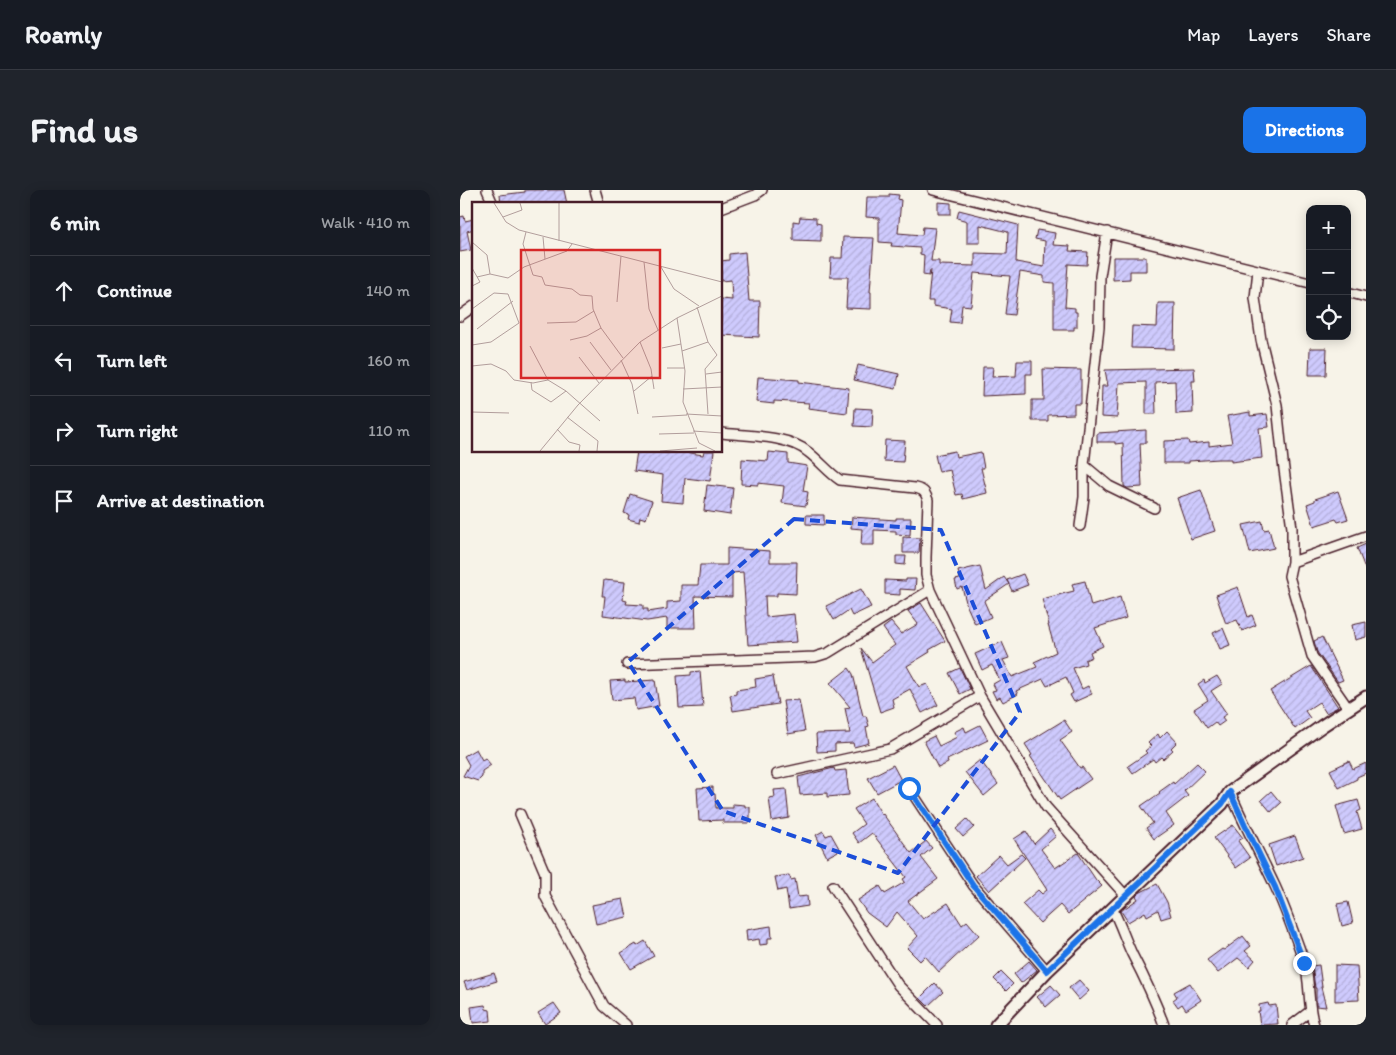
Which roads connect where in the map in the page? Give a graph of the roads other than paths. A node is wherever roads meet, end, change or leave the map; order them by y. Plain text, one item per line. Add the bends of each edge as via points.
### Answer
1 (487, 190) edge
2 (762, 190) edge
3 (933, 190) edge
4 (492, 202) edge
5 (722, 208) edge
6 (1107, 232) junction
7 (1258, 270) junction
8 (1306, 282) edge
9 (1351, 293) edge
10 (1366, 297) edge
11 (472, 307) edge
12 (460, 316) edge
13 (722, 433) edge
14 (1084, 464) junction
15 (1154, 508) dead end
16 (1080, 526) dead end
17 (1366, 536) edge
18 (1292, 562) junction
19 (930, 590) junction
20 (627, 664) dead end
21 (980, 696) junction
22 (1366, 697) edge
23 (1348, 708) junction
24 (777, 774) dead end
25 (909, 788) dead end
26 (1230, 792) junction
27 (520, 814) dead end
28 (833, 886) dead end
29 (1125, 895) junction
30 (1112, 908) junction
31 (1047, 971) junction
32 (1310, 1012) junction
33 (626, 1025) edge
34 (937, 1025) edge
35 (996, 1025) edge
36 (1164, 1025) edge
37 (1292, 1025) edge
38 (1314, 1025) edge

1 - 4 street
2 - 5 street
3 - 6 street
6 - 7 street
6 - 14 street via 1100,276 1099,327
7 - 8 street
7 - 18 street via 1254,298 1277,405 1292,528
9 - 10 street
11 - 12 street
13 - 19 street via 790,442 807,450 840,480 923,490 928,500 926,575
14 - 15 street via 1109,486
14 - 16 street
17 - 18 street
18 - 23 street via 1289,576 1312,656
19 - 20 street via 828,653 815,657
19 - 21 street
21 - 24 street via 890,749
21 - 29 street via 1046,807
22 - 23 street
23 - 26 street
25 - 31 street via 973,885
26 - 29 street via 1222,804
26 - 32 street via 1275,887 1304,963 1309,980
27 - 33 street via 545,873 545,896 604,1006
28 - 34 street via 898,985
29 - 30 street
30 - 31 street
30 - 36 street
31 - 35 street
32 - 37 street
32 - 38 street

